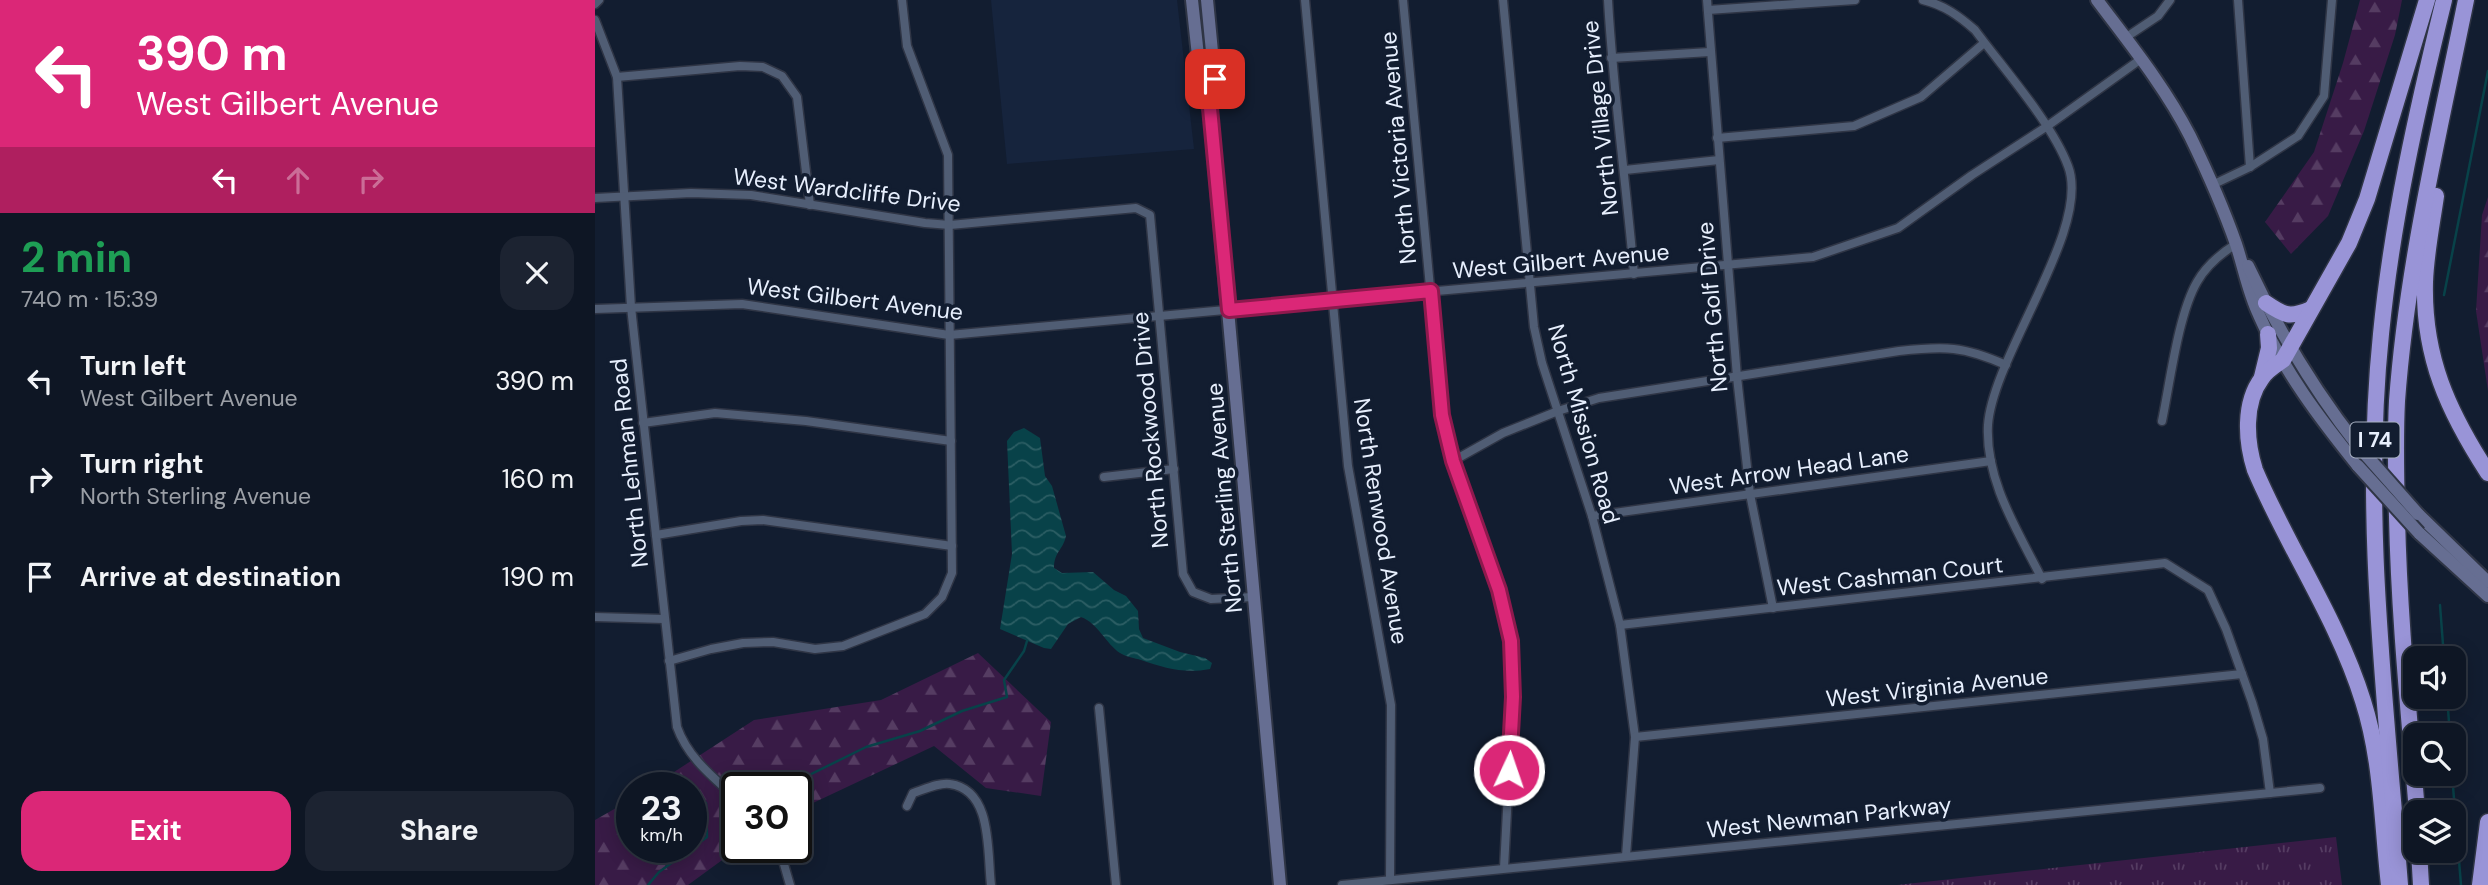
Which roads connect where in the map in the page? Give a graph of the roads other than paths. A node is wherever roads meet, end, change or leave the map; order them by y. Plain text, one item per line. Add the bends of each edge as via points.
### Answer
1 (902, 0) edge
2 (1192, 0) edge
3 (1207, 0) edge
4 (1305, 0) edge
5 (1403, 0) edge
6 (1503, 0) edge
7 (1608, 0) edge
8 (1707, 0) edge
9 (1855, 0) edge
10 (1923, 0) edge
11 (2097, 0) edge
12 (2170, 0) edge
13 (2238, 0) edge
14 (2332, 0) edge
15 (2427, 0) edge
16 (2444, 0) edge
17 (2466, 0) edge
18 (2472, 0) edge
19 (1708, 10) junction
20 (595, 20) edge
21 (2125, 38) junction
22 (1984, 43) junction
23 (1710, 52) junction
24 (1611, 58) junction
25 (2141, 59) junction
26 (617, 77) junction
27 (1210, 108) junction
28 (2046, 127) junction
29 (1717, 138) junction
30 (1719, 160) junction
31 (2250, 167) junction
32 (1625, 170) junction
33 (2212, 185) junction
34 (623, 197) junction
35 (595, 198) edge
36 (810, 205) junction
37 (1136, 208) joint
38 (950, 225) junction
39 (2236, 244) junction
40 (1729, 265) junction
41 (1634, 274) junction
42 (1529, 284) junction
43 (1431, 291) junction
44 (1332, 301) junction
45 (2266, 303) junction
46 (631, 307) junction
47 (595, 309) edge
48 (2312, 309) junction
49 (1229, 310) junction
50 (1159, 316) junction
51 (2268, 334) junction
52 (949, 335) junction
53 (2287, 354) junction
54 (2007, 365) junction
55 (1737, 377) junction
56 (2262, 378) junction
57 (1558, 411) junction
58 (2162, 421) dead end
59 (643, 423) junction
60 (951, 441) junction
61 (1453, 461) junction
62 (1991, 461) junction
63 (1174, 469) junction
64 (2488, 473) edge
65 (1104, 477) dead end
66 (1750, 494) junction
67 (1592, 516) junction
68 (656, 535) junction
69 (952, 546) junction
70 (2042, 579) junction
71 (2488, 582) edge
72 (2488, 596) edge
73 (1254, 597) junction
74 (1773, 608) junction
75 (595, 617) edge
76 (664, 620) junction
77 (1619, 625) junction
78 (669, 661) junction
79 (2242, 674) junction
80 (1100, 708) dead end
81 (1635, 737) junction
82 (721, 784) edge
83 (2320, 788) dead end
84 (2270, 793) junction
85 (2416, 800) edge
86 (907, 806) dead end
87 (2488, 821) edge
88 (1626, 856) junction
89 (784, 863) edge
90 (2420, 863) edge
91 (1504, 868) junction
92 (1390, 880) junction
93 (790, 885) edge
94 (991, 885) edge
95 (1116, 885) edge
96 (1280, 885) edge
97 (1342, 885) edge
98 (2389, 885) edge
99 (2400, 885) edge
100 (2421, 885) edge
101 (2480, 885) edge

1 - 38 street via 907,46 948,155
2 - 27 main road, North Sterling Avenue via 1202,93
3 - 27 main road, North Sterling Avenue via 1216,93
4 - 44 street, North Renwood Avenue
5 - 43 street, North Victoria Avenue
6 - 42 street, North Mission Road
7 - 24 street, North Village Drive
8 - 19 street, North Golf Drive
9 - 19 street
10 - 22 street via 1962,18
11 - 21 main road
12 - 21 street via 2158,16
13 - 31 street
14 - 31 street via 2324,96 2298,136
15 - 48 highway via 2370,192 2349,243
16 - 99 highway, I 74 via 2389,260 2375,429 2377,576
17 - 85 highway, I 74 via 2409,286 2397,401 2397,549
18 - 64 highway via 2437,191 2425,294 2439,381 2455,420
19 - 23 street, North Golf Drive
20 - 26 street, North Lehman Road
21 - 25 main road
22 - 28 street
22 - 29 street via 1921,97 1854,126
23 - 24 street
23 - 29 street, North Golf Drive
24 - 32 street, North Village Drive
25 - 28 street, West Gilbert Avenue
25 - 33 main road via 2169,99
26 - 34 street, North Lehman Road
26 - 36 street via 740,66 763,66 782,76 797,97
27 - 49 main road, North Sterling Avenue
28 - 40 street, West Gilbert Avenue via 1898,228 1813,257
28 - 54 street via 2069,167 2070,211
29 - 30 street, North Golf Drive
30 - 32 street
30 - 40 street, North Golf Drive
31 - 33 street
32 - 41 street, North Village Drive
33 - 39 main road
34 - 35 street, West Wardcliffe Drive
34 - 36 street, West Wardcliffe Drive via 751,195
34 - 46 street, North Lehman Road
36 - 38 street, West Wardcliffe Drive
37 - 38 street, West Wardcliffe Drive
37 - 50 street, North Rockwood Drive via 1150,215
38 - 52 street
39 - 45 main road
39 - 51 main road via 2247,287
39 - 58 street via 2196,283 2184,316
40 - 41 street, West Gilbert Avenue
40 - 55 street, North Golf Drive
41 - 42 street, West Gilbert Avenue
42 - 43 street, West Gilbert Avenue
42 - 57 street, North Mission Road via 1534,327
43 - 44 street, West Gilbert Avenue
43 - 61 street, North Victoria Avenue via 1442,415
44 - 49 street, West Gilbert Avenue
44 - 92 street, North Renwood Avenue via 1348,466 1391,705
45 - 48 highway via 2287,315
45 - 53 main road
46 - 47 street, West Gilbert Avenue
46 - 52 street, West Gilbert Avenue via 742,304
46 - 59 street, North Lehman Road
48 - 53 highway
49 - 50 street, West Gilbert Avenue
49 - 73 main road, North Sterling Avenue
50 - 52 street, West Gilbert Avenue
50 - 63 street, North Rockwood Drive
51 - 53 main road
51 - 56 highway
52 - 60 street
53 - 56 highway
53 - 71 main road, bridge via 2358,446 2418,514
53 - 72 main road, bridge via 2318,414 2358,466 2419,533
54 - 55 street via 1977,352 1941,346
54 - 62 street via 1988,425
55 - 57 street via 1599,398
55 - 66 street, North Golf Drive
56 - 98 highway via 2249,416 2253,462 2364,701 2377,760
57 - 61 street via 1503,433
57 - 67 street, North Mission Road
59 - 60 street via 715,413
59 - 68 street, North Lehman Road
60 - 69 street
61 - 91 street, North Victoria Avenue via 1499,590 1511,641 1513,697
62 - 66 street, West Arrow Head Lane
62 - 70 street via 1997,486
63 - 65 street
63 - 73 street, North Rockwood Drive via 1183,574 1193,592 1211,599
66 - 67 street, West Arrow Head Lane
66 - 74 street, North Golf Drive
67 - 77 street, North Mission Road
68 - 69 street via 763,520
68 - 76 street, North Lehman Road
69 - 78 street via 952,573 942,597 925,614 843,646 815,649 743,643
70 - 74 street, West Cashman Court
70 - 79 street, West Cashman Court via 2165,563 2208,590
73 - 96 main road, North Sterling Avenue
74 - 77 street, West Cashman Court
75 - 76 street
76 - 78 street, North Lehman Road
77 - 81 street, North Mission Road
78 - 82 street, North Lehman Road via 682,742
79 - 81 street, West Virginia Avenue
79 - 84 street via 2263,739
80 - 95 street
81 - 88 street, North Mission Road
83 - 84 street, West Newman Parkway
84 - 88 street, West Newman Parkway
86 - 94 street via 913,793 948,783 969,790 983,810
87 - 101 highway
88 - 91 street, West Newman Parkway
89 - 93 street
90 - 100 highway
91 - 92 street, West Newman Parkway
92 - 97 street, West Newman Parkway

